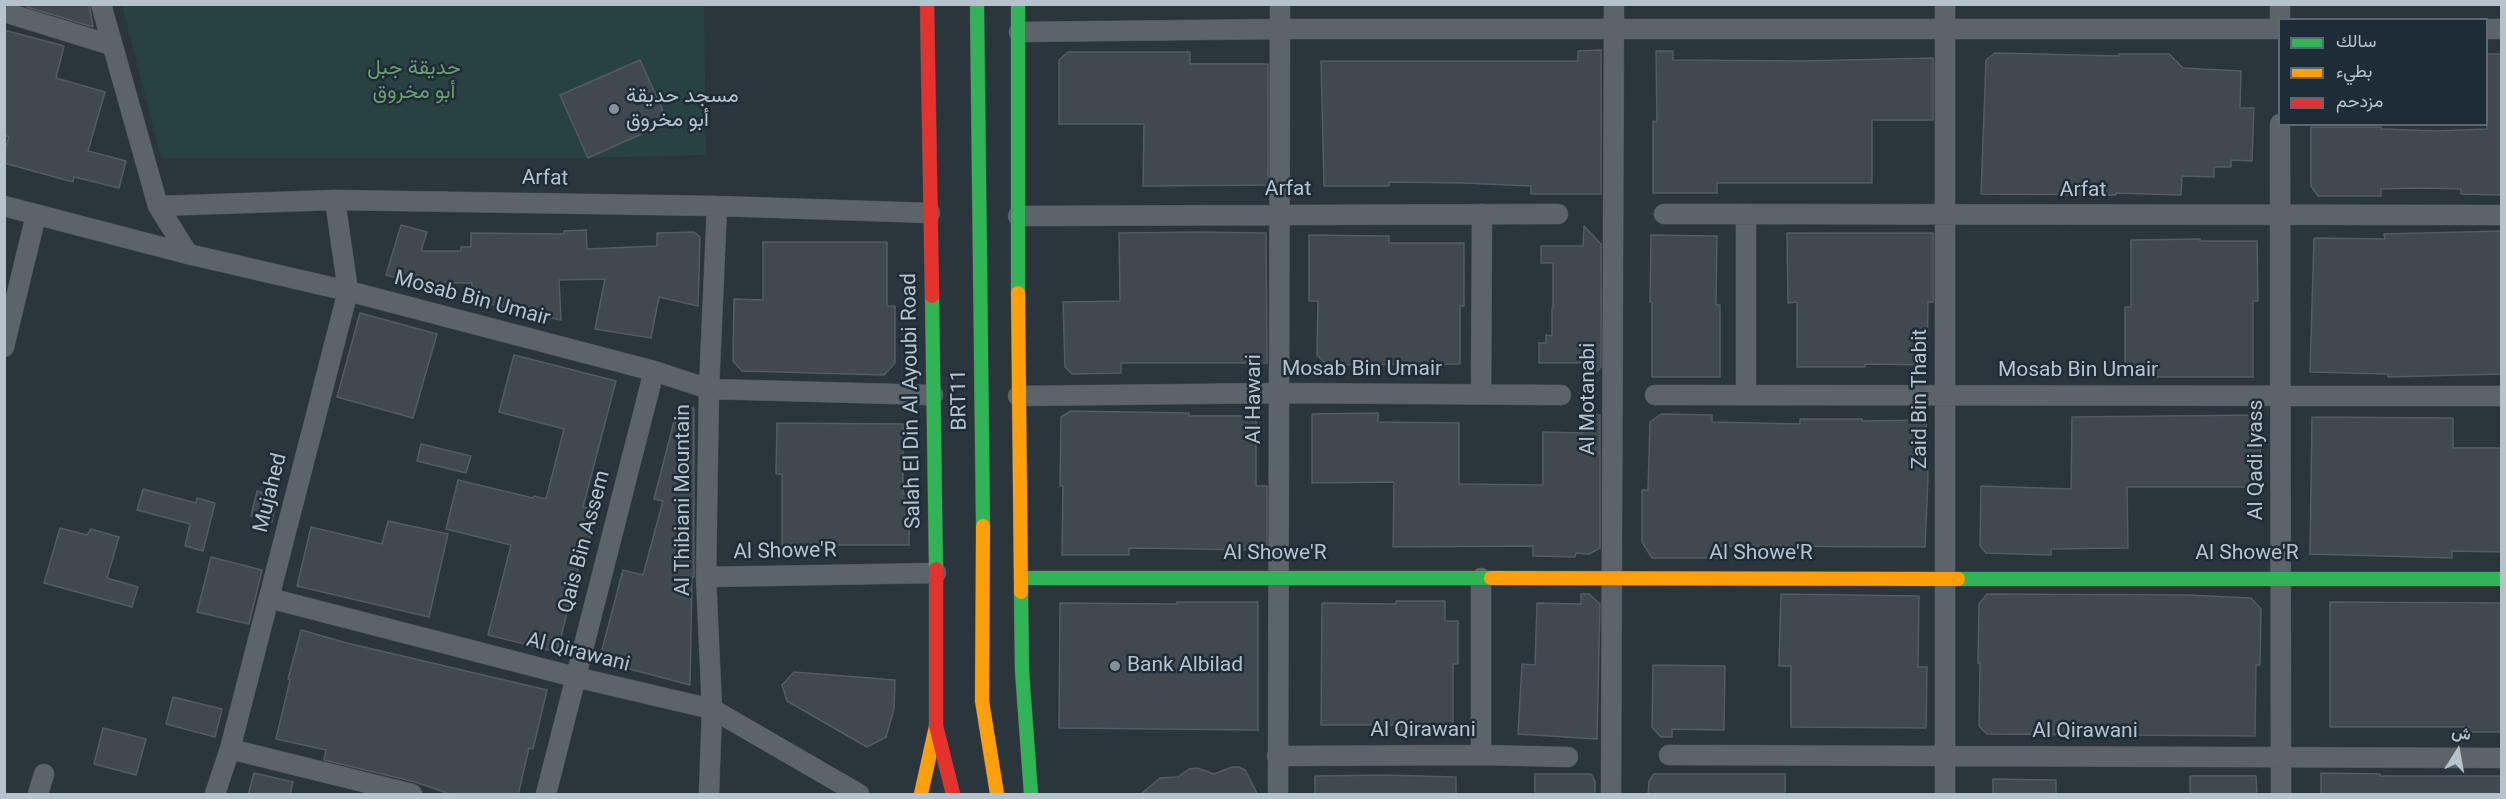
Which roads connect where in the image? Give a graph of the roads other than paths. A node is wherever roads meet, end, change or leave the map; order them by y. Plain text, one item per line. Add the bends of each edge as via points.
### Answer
1 (101, 4) edge
2 (927, 4) edge
3 (977, 4) edge
4 (1018, 4) edge
5 (1280, 4) edge
6 (1614, 4) edge
7 (1945, 4) edge
8 (4, 12) edge
9 (1280, 29) junction
10 (1614, 29) junction
11 (1945, 29) junction
12 (2278, 29) edge
13 (1019, 32) junction
14 (111, 45) junction
15 (2280, 126) edge
16 (335, 200) junction
17 (4, 206) edge
18 (158, 206) junction
19 (717, 206) junction
20 (930, 213) junction
21 (1279, 213) junction
22 (1482, 214) junction
23 (1558, 214) dead end
24 (1664, 214) dead end
25 (1746, 214) junction
26 (1945, 214) junction
27 (36, 215) junction
28 (2281, 215) junction
29 (2502, 215) edge
30 (1018, 216) junction
31 (188, 254) junction
32 (348, 291) junction
33 (4, 347) edge
34 (654, 371) junction
35 (709, 389) junction
36 (1279, 393) junction
37 (1481, 394) junction
38 (933, 395) junction
39 (1561, 395) dead end
40 (1655, 395) dead end
41 (1746, 395) junction
42 (1945, 395) junction
43 (1018, 396) junction
44 (2281, 396) junction
45 (2502, 396) edge
46 (936, 573) junction
47 (706, 577) junction
48 (1021, 578) junction
49 (1278, 578) junction
50 (1481, 578) junction
51 (1612, 578) junction
52 (1945, 578) junction
53 (2281, 578) junction
54 (2502, 579) edge
55 (269, 598) junction
56 (575, 678) junction
57 (712, 709) junction
58 (936, 726) junction
59 (230, 749) junction
60 (1481, 755) junction
61 (1277, 756) junction
62 (1669, 756) dead end
63 (1945, 756) junction
64 (1568, 757) dead end
65 (2281, 757) junction
66 (2502, 758) edge
67 (44, 774) dead end
68 (1036, 790) edge
69 (39, 795) edge
70 (215, 795) edge
71 (412, 795) edge
72 (546, 795) edge
73 (709, 795) edge
74 (859, 795) edge
75 (921, 795) edge
76 (953, 795) edge
77 (997, 795) edge
78 (1278, 795) edge
79 (1611, 795) edge
80 (1945, 795) edge
81 (2281, 795) edge

1 - 14 street
2 - 20 main road, Salah El Din Al Ayoubi Road
3 - 77 main road, BRT11 via 982,701
4 - 13 main road
5 - 9 street, Al Hawari
6 - 10 street, Al Motanabi
7 - 11 street, Zaid Bin Thabit
8 - 14 street
9 - 10 street
9 - 13 street
9 - 21 street, Al Hawari
10 - 11 street
10 - 51 street, Al Motanabi
11 - 12 street
11 - 26 street, Zaid Bin Thabit
13 - 30 main road
14 - 18 street
15 - 28 street, Al Qadi Iyass
16 - 18 street, Arfat
16 - 19 street, Arfat
16 - 32 street, Mujahed
17 - 27 street, Mosab Bin Umair
18 - 31 street
19 - 20 street, Arfat
19 - 35 street, Al Thibiani Mountain
20 - 38 main road, Salah El Din Al Ayoubi Road
21 - 22 street, Arfat
21 - 30 street, Arfat
21 - 36 street, Al Hawari
22 - 23 street, Arfat
22 - 37 street
24 - 25 street, Arfat
25 - 26 street, Arfat
25 - 41 street
26 - 28 street, Arfat
26 - 42 street, Zaid Bin Thabit
27 - 31 street, Mosab Bin Umair
27 - 33 street
28 - 29 street, Arfat
28 - 44 street, Al Qadi Iyass
30 - 43 main road
31 - 32 street, Mosab Bin Umair
32 - 34 street, Mosab Bin Umair
32 - 55 street, Mujahed
34 - 35 street, Mosab Bin Umair
34 - 56 street, Qais Bin Assem
35 - 38 street, Mosab Bin Umair
35 - 47 street, Al Thibiani Mountain
36 - 37 street, Mosab Bin Umair
36 - 43 street, Mosab Bin Umair
36 - 49 street, Al Hawari
37 - 39 street, Mosab Bin Umair
38 - 46 main road, Salah El Din Al Ayoubi Road
40 - 41 street, Mosab Bin Umair
41 - 42 street, Mosab Bin Umair
42 - 44 street, Mosab Bin Umair
42 - 52 street, Zaid Bin Thabit
43 - 48 main road
44 - 45 street, Mosab Bin Umair
44 - 53 street, Al Qadi Iyass
46 - 47 street, Al Showe'R
46 - 58 main road, Salah El Din Al Ayoubi Road
47 - 57 street, Al Thibiani Mountain
48 - 49 main road, Al Showe'R
48 - 68 main road via 1027,769
49 - 50 main road, Al Showe'R
49 - 61 street, Al Hawari
50 - 51 main road, Al Showe'R
50 - 60 street
51 - 52 main road, Al Showe'R
51 - 79 street, Al Motanabi
52 - 53 main road, Al Showe'R
52 - 63 street, Zaid Bin Thabit
53 - 54 main road, Al Showe'R
53 - 65 street, Al Qadi Iyass
55 - 56 street, Al Qirawani
55 - 59 street, Mujahed
56 - 57 street, Al Qirawani
56 - 72 street, Qais Bin Assem
57 - 73 street, Al Thibiani Mountain
57 - 74 street, Al Qirawani
58 - 75 main road
58 - 76 main road, Salah El Din Al Ayoubi Road
59 - 70 street, Mujahed
59 - 71 street
60 - 61 street, Al Qirawani
60 - 64 street, Al Qirawani
61 - 78 street, Al Hawari
62 - 63 street, Al Qirawani
63 - 65 street, Al Qirawani
63 - 80 street, Zaid Bin Thabit
65 - 66 street, Al Qirawani
65 - 81 street, Al Qadi Iyass
67 - 69 street

